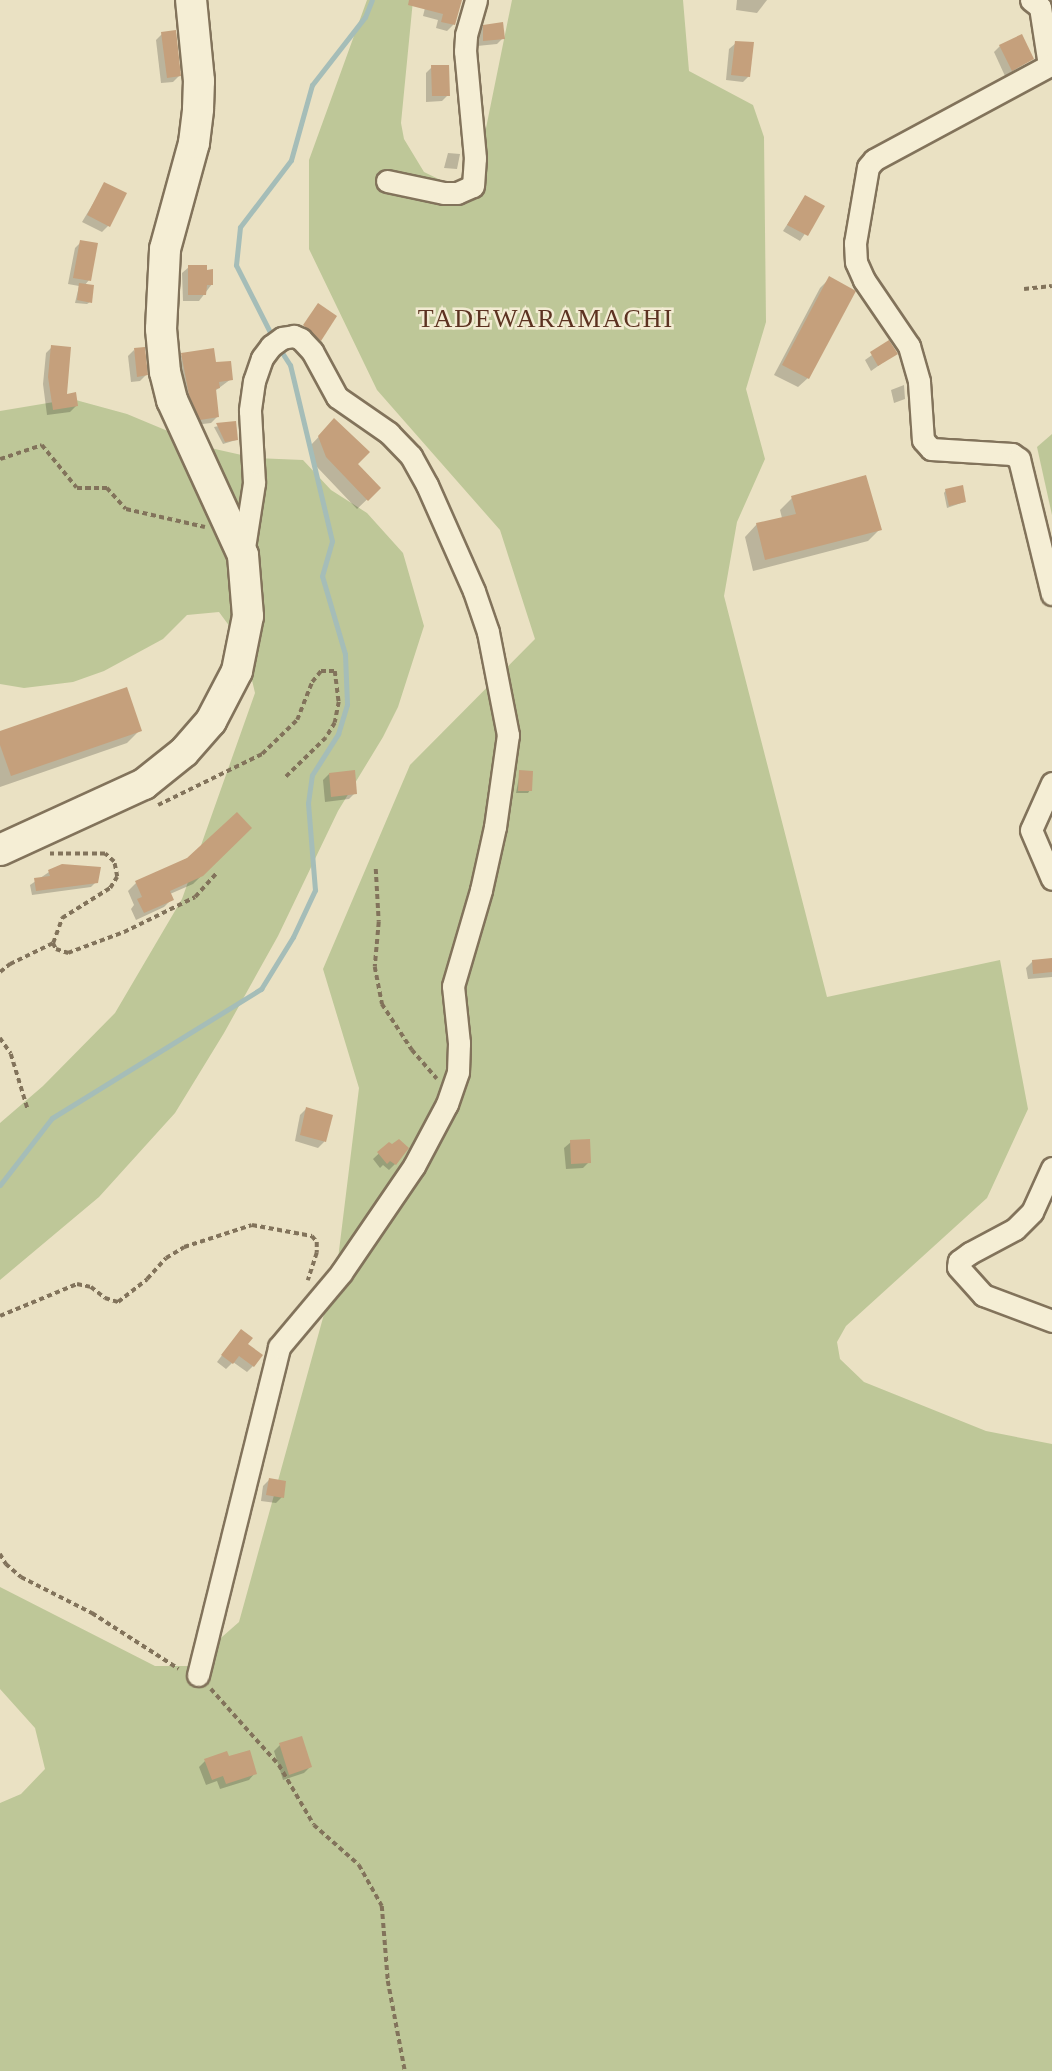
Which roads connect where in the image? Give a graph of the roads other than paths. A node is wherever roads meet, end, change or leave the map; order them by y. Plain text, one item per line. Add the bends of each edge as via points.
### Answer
1 (191, 0) edge
2 (476, 0) edge
3 (1039, 3) edge
4 (1051, 64) edge
5 (387, 181) dead end
6 (243, 555) junction
7 (1051, 588) edge
8 (1052, 783) edge
9 (0, 850) edge
10 (1052, 879) edge
11 (1052, 1168) edge
12 (1052, 1321) edge
13 (198, 1675) road end

1 - 6 street via 198,109 194,143 165,250 161,329 165,372 172,400
2 - 5 street via 465,51 475,158 473,186 444,193
3 - 4 street
4 - 7 street via 874,160 868,167 855,243 856,262 864,280 909,346 919,382 923,440 931,449 1012,454 1019,459
6 - 9 street via 248,616 237,671 211,722 184,752 144,784
6 - 13 street via 254,483 250,411 254,381 262,358 276,342 301,339 337,397 389,433 411,456 474,591 495,661 508,735 484,878 453,986 458,1072 414,1166 341,1273 279,1346
8 - 10 street via 1031,830
11 - 12 street via 1032,1213 1015,1229 970,1253 958,1267 983,1295

